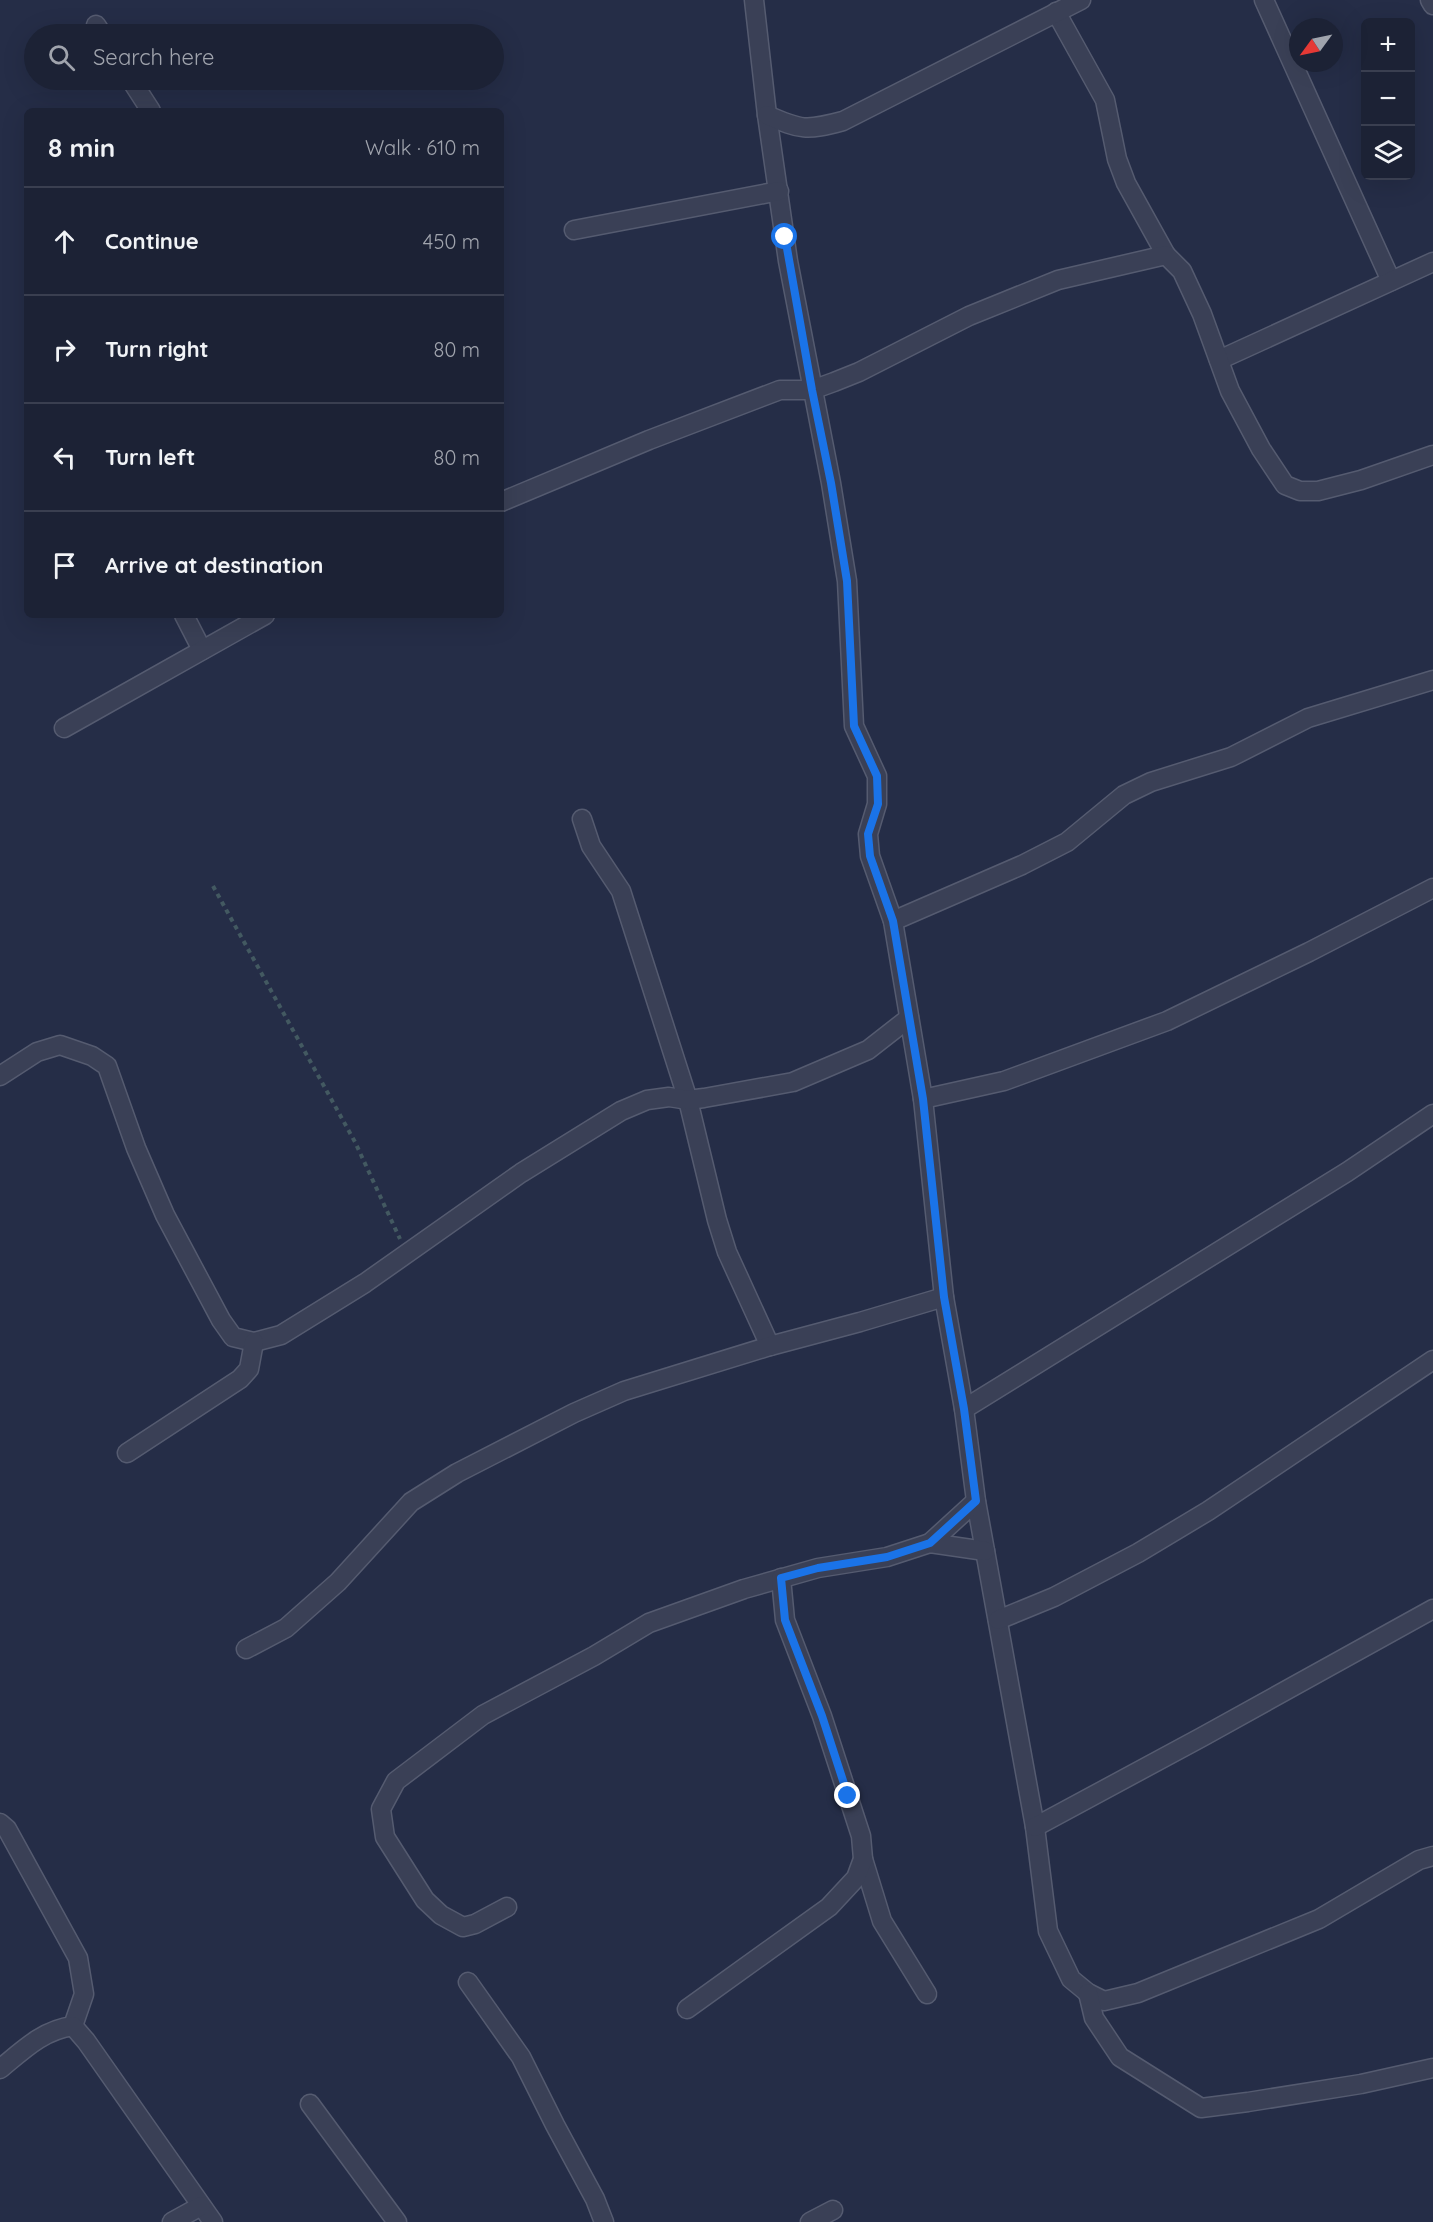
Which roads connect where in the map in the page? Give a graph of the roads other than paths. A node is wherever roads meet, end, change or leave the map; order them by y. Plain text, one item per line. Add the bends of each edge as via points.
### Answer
1 (754, 0) edge
2 (1081, 0) edge
3 (1264, 0) edge
4 (1430, 0) edge
5 (1433, 5) edge
6 (1056, 12) junction
7 (138, 90) edge
8 (150, 108) edge
9 (767, 115) junction
10 (779, 191) junction
11 (574, 230) dead end
12 (1166, 255) junction
13 (1433, 262) edge
14 (1391, 281) junction
15 (1219, 360) junction
16 (812, 390) junction
17 (1433, 455) edge
18 (504, 501) edge
19 (186, 618) edge
20 (260, 618) edge
21 (202, 650) junction
22 (1433, 680) edge
23 (64, 728) dead end
24 (582, 819) dead end
25 (1433, 888) edge
26 (893, 921) junction
27 (909, 1018) junction
28 (0, 1076) edge
29 (923, 1099) junction
30 (688, 1100) junction
31 (1433, 1114) edge
32 (944, 1297) junction
33 (254, 1342) junction
34 (770, 1346) junction
35 (1433, 1360) edge
36 (964, 1409) junction
37 (126, 1454) dead end
38 (976, 1501) junction
39 (930, 1543) junction
40 (986, 1551) junction
41 (781, 1578) junction
42 (1433, 1609) edge
43 (998, 1620) junction
44 (246, 1648) dead end
45 (0, 1823) edge
46 (1035, 1827) junction
47 (1433, 1856) edge
48 (863, 1859) junction
49 (507, 1907) dead end
50 (468, 1982) dead end
51 (1088, 1993) junction
52 (927, 1994) dead end
53 (687, 2009) dead end
54 (73, 2026) junction
55 (1433, 2068) edge
56 (0, 2069) edge
57 (310, 2104) dead end
58 (201, 2206) junction
59 (832, 2210) dead end
60 (172, 2222) edge
61 (213, 2222) edge
62 (397, 2222) edge
63 (604, 2222) edge
64 (810, 2222) edge

1 - 9 street
2 - 6 street
3 - 14 street
4 - 5 street
6 - 9 street via 843,121 818,128 795,128
6 - 12 street via 1105,100 1126,183
7 - 8 street
9 - 10 street
10 - 11 street
10 - 16 street
12 - 15 street via 1182,271
12 - 16 street via 1058,280 969,316 859,372
13 - 14 street
14 - 15 street
15 - 17 street via 1230,392 1261,449 1285,485 1300,492 1329,489
16 - 18 street via 780,390
16 - 26 street via 847,581 854,726 877,776 878,804 868,834 870,856
19 - 21 street
20 - 21 street
21 - 23 street
22 - 26 street via 1308,718 1231,757 1151,782 1124,795 1067,842
24 - 30 street via 591,846 621,891
25 - 29 street via 1167,1021 1004,1080
26 - 27 street
27 - 29 street
27 - 30 street via 868,1050 792,1082
28 - 33 street via 37,1052 60,1045 92,1056 107,1066 165,1215 205,1291 233,1337
29 - 32 street
30 - 33 street via 669,1096 621,1111 521,1173 366,1283 281,1335
30 - 34 street via 727,1252
31 - 36 street via 1347,1172
32 - 34 street
32 - 36 street
33 - 37 street via 249,1369 240,1380
34 - 44 street via 624,1391 457,1473 411,1502 338,1582 286,1628
35 - 43 street via 1208,1511 1138,1553
36 - 38 street
38 - 39 street
38 - 40 street
39 - 40 street
39 - 41 street via 887,1557
40 - 43 street
41 - 48 street via 785,1620 822,1716 861,1836
41 - 49 street via 649,1623 483,1715 396,1781 381,1809 385,1837 425,1900 441,1916 463,1927
42 - 46 street
43 - 46 street
45 - 54 street via 7,1829 78,1958 84,1994
46 - 51 street via 1048,1931 1071,1979
47 - 51 street via 1419,1860 1319,1919 1138,1993 1104,2001
48 - 52 street via 882,1921
48 - 53 street via 856,1878 829,1907
50 - 63 street via 521,2057 596,2199
51 - 55 street via 1094,2018 1119,2057 1202,2108 1361,2084
54 - 56 street via 37,2039
54 - 58 street
57 - 62 street
58 - 60 street
58 - 61 street
59 - 64 street

